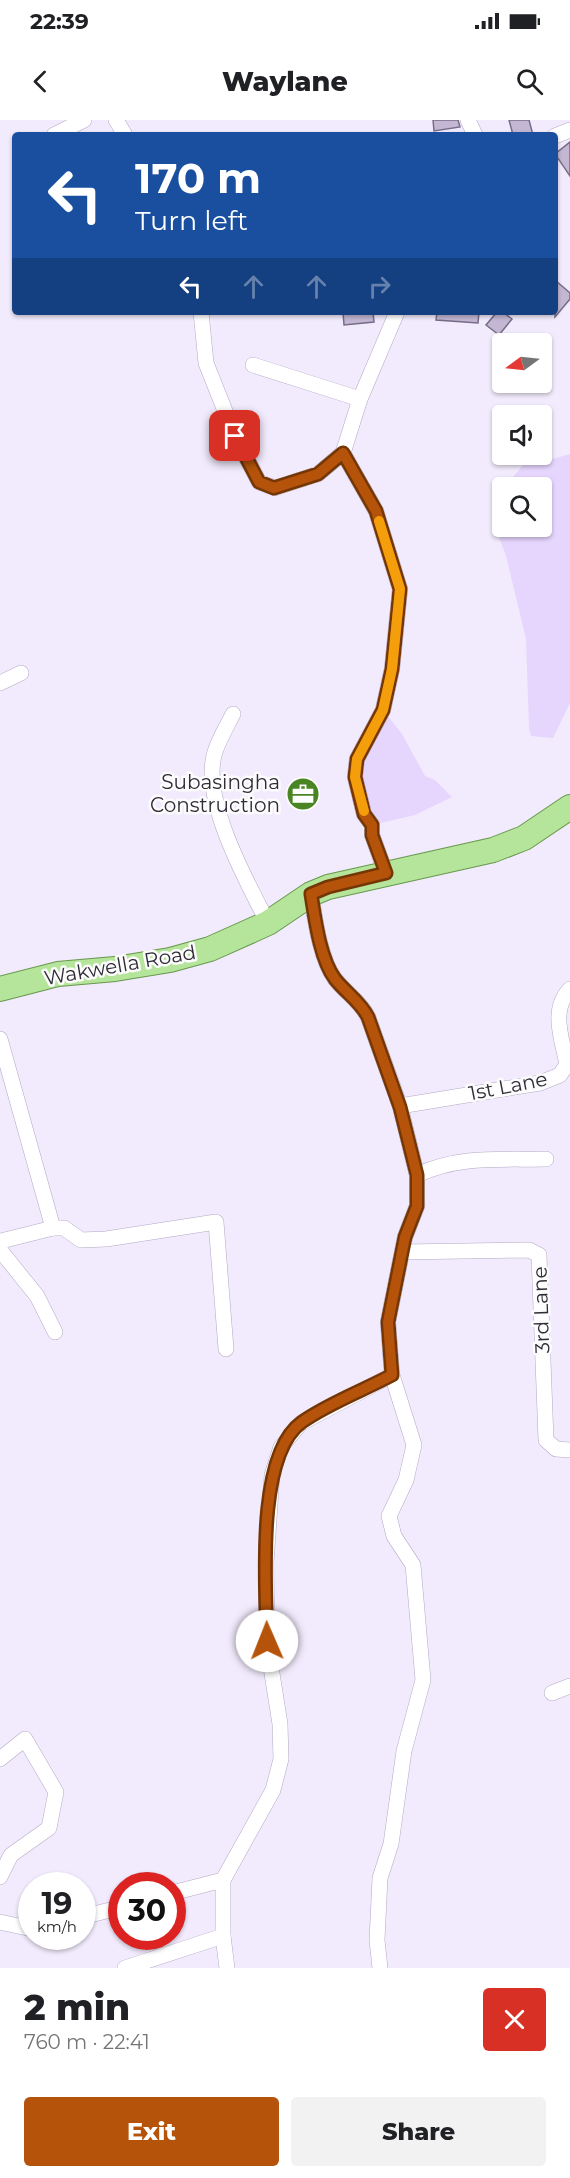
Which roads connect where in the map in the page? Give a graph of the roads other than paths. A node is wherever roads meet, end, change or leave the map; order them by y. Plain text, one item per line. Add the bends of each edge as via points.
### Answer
1 (84, 120) edge
2 (60, 132) edge
3 (201, 315) edge
4 (396, 315) edge
5 (254, 365) dead end
6 (360, 399) junction
7 (343, 453) junction
8 (21, 673) dead end
9 (0, 683) edge
10 (233, 714) dead end
11 (570, 807) edge
12 (386, 873) junction
13 (311, 894) junction
14 (268, 923) junction
15 (0, 989) edge
16 (570, 989) edge
17 (0, 1039) edge
18 (400, 1107) junction
19 (546, 1159) dead end
20 (417, 1175) junction
21 (53, 1228) junction
22 (0, 1248) edge
23 (403, 1252) junction
24 (55, 1332) dead end
25 (226, 1349) dead end
26 (392, 1375) junction
27 (570, 1450) edge
28 (570, 1686) edge
29 (552, 1693) dead end
30 (0, 1759) edge
31 (0, 1877) edge
32 (223, 1880) junction
33 (186, 1889) edge
34 (0, 1922) edge
35 (18, 1926) edge
36 (223, 1936) junction
37 (125, 1968) edge
38 (227, 1968) edge
39 (380, 1968) edge

1 - 2 street
3 - 7 street via 206,363 235,436 259,482 274,488 318,474
4 - 6 street
5 - 6 street
6 - 7 street
7 - 12 street via 376,511 400,589 392,669 383,710 357,759 355,777
8 - 9 street
10 - 14 street via 214,753 217,805 232,850
11 - 12 main road, Wakwella Road via 524,838 493,850
12 - 13 main road, Wakwella Road
13 - 14 main road, Wakwella Road
13 - 18 street via 318,939 334,978 362,1004
14 - 15 main road, Wakwella Road via 210,949 170,960 58,974
16 - 18 street, 1st Lane via 560,1003 559,1025 567,1064 560,1075 540,1083
17 - 21 street
18 - 20 street
19 - 20 street via 458,1160
20 - 23 street via 417,1206
21 - 22 street via 1,1241
21 - 25 street via 64,1228 81,1240 216,1222
22 - 24 street via 37,1296
23 - 26 street via 388,1322
23 - 27 street, 3rd Lane via 529,1250 539,1255 546,1440 556,1449
26 - 32 street via 301,1423 281,1447 272,1476 266,1563 267,1641 280,1724 281,1759 273,1790
26 - 39 street via 414,1445 406,1480 389,1516 394,1536 413,1565 423,1680 404,1751 391,1844 380,1878
28 - 29 street
30 - 31 street via 25,1738 56,1792 49,1828 10,1855
32 - 33 street
32 - 36 street
34 - 35 street
36 - 37 street
36 - 38 street

